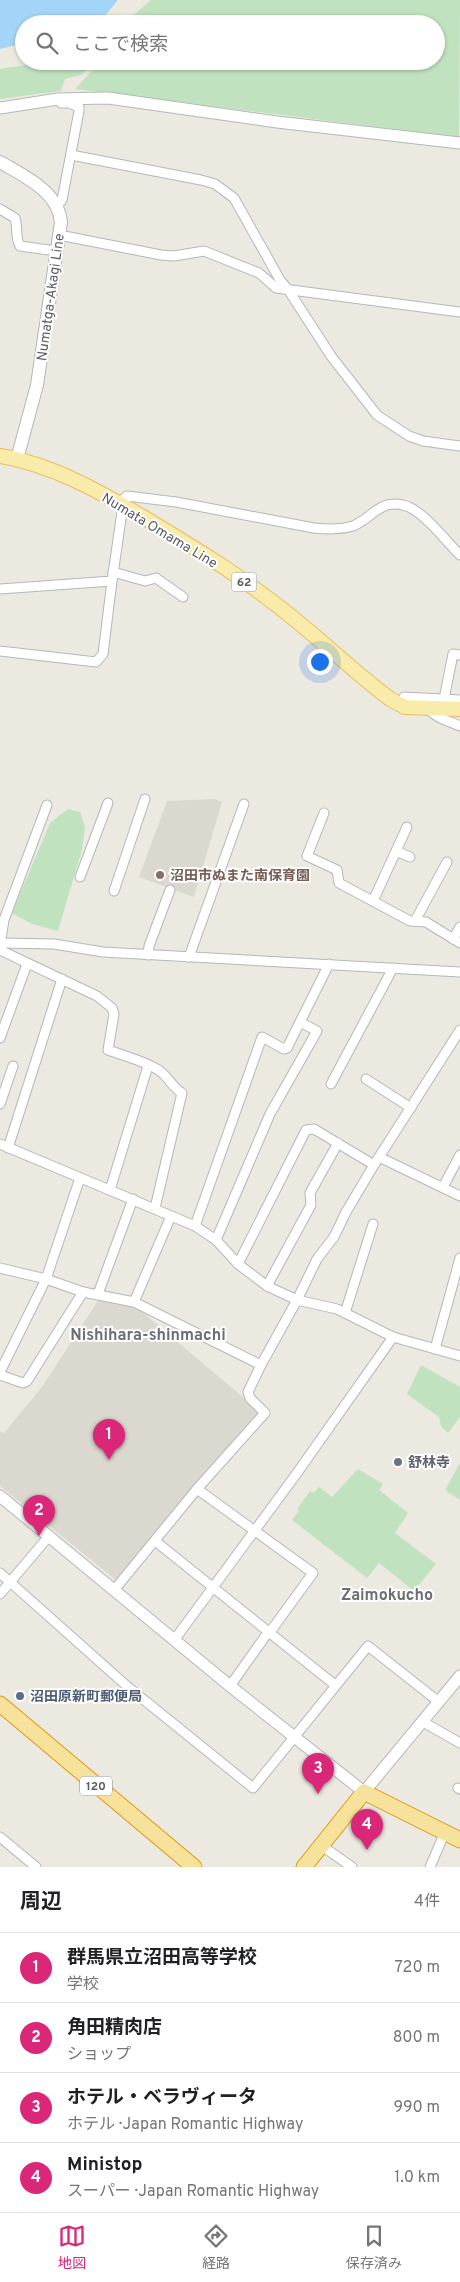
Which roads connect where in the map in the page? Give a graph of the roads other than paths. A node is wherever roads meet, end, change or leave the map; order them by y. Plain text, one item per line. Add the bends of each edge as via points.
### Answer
1 (58, 98) junction
2 (0, 108) edge
3 (460, 143) edge
4 (71, 155) junction
5 (0, 162) edge
6 (58, 205) junction
7 (0, 209) edge
8 (59, 235) junction
9 (56, 251) junction
10 (289, 291) junction
11 (460, 312) edge
12 (460, 446) edge
13 (0, 456) edge
14 (17, 459) junction
15 (121, 504) junction
16 (460, 555) edge
17 (113, 576) junction
18 (0, 589) edge
19 (183, 597) dead end
20 (0, 651) edge
21 (460, 655) edge
22 (444, 699) junction
23 (460, 700) edge
24 (400, 704) junction
25 (428, 708) junction
26 (460, 709) edge
27 (460, 726) edge
28 (145, 799) dead end
29 (108, 803) dead end
30 (244, 804) dead end
31 (47, 805) dead end
32 (324, 814) dead end
33 (407, 827) dead end
34 (396, 851) junction
35 (410, 857) dead end
36 (447, 862) dead end
37 (80, 877) dead end
38 (170, 890) dead end
39 (114, 891) dead end
40 (373, 901) junction
41 (415, 921) junction
42 (460, 927) edge
43 (457, 941) edge
44 (0, 945) edge
45 (148, 955) junction
46 (189, 957) junction
47 (27, 964) junction
48 (329, 964) junction
49 (393, 968) junction
50 (460, 972) edge
51 (62, 980) junction
52 (300, 1022) junction
53 (460, 1030) edge
54 (0, 1038) edge
55 (13, 1066) dead end
56 (148, 1066) junction
57 (366, 1079) dead end
58 (331, 1084) dead end
59 (0, 1104) edge
60 (411, 1108) junction
61 (338, 1143) junction
62 (3, 1148) edge
63 (460, 1155) edge
64 (376, 1161) junction
65 (80, 1178) junction
66 (443, 1188) junction
67 (110, 1190) junction
68 (460, 1196) edge
69 (133, 1199) junction
70 (155, 1208) junction
71 (171, 1216) junction
72 (374, 1224) dead end
73 (195, 1226) junction
74 (216, 1240) junction
75 (460, 1258) edge
76 (238, 1264) junction
77 (0, 1268) edge
78 (46, 1279) junction
79 (267, 1286) junction
80 (82, 1292) junction
81 (98, 1294) junction
82 (297, 1300) junction
83 (134, 1302) junction
84 (346, 1313) junction
85 (393, 1337) junction
86 (436, 1349) junction
87 (460, 1356) edge
88 (261, 1365) junction
89 (0, 1374) edge
90 (197, 1489) junction
91 (0, 1496) edge
92 (255, 1530) junction
93 (49, 1536) junction
94 (154, 1541) junction
95 (0, 1573) edge
96 (10, 1582) junction
97 (213, 1587) junction
98 (116, 1589) junction
99 (0, 1594) edge
100 (269, 1632) junction
101 (174, 1639) junction
102 (460, 1676) edge
103 (335, 1685) junction
104 (230, 1686) junction
105 (439, 1702) junction
106 (1, 1706) edge
107 (423, 1722) junction
108 (294, 1737) junction
109 (460, 1743) edge
110 (364, 1792) junction
111 (445, 1832) junction
112 (0, 1837) edge
113 (460, 1840) edge
114 (322, 1846) junction
115 (25, 1864) edge
116 (36, 1867) edge
117 (194, 1867) edge
118 (304, 1867) edge
119 (352, 1867) edge
120 (430, 1867) edge

1 - 2 street
1 - 3 street via 108,98
1 - 4 street via 60,103 79,107
4 - 6 street via 62,200
4 - 10 street via 215,184 234,198
5 - 6 main road via 46,192
6 - 8 main road, Numatga-Akagi Line
7 - 9 street via 15,218 20,246
8 - 9 main road, Numatga-Akagi Line
8 - 10 street via 161,255 204,251 259,273 276,288
9 - 14 main road, Numatga-Akagi Line via 37,385
10 - 11 street
10 - 12 street via 331,356 377,415 409,436
13 - 14 main road, Numata Omama Line / 62
14 - 15 main road, Numata Omama Line / 62 via 82,484
15 - 16 street via 127,496 336,530 354,525 373,511 395,504 420,515
15 - 17 street
15 - 24 main road, Numata Omama Line / 62 via 192,546 270,600 357,673
17 - 18 street
17 - 19 street via 145,581 156,578
17 - 20 street via 103,654 96,662
21 - 22 street via 453,654
22 - 23 street
22 - 24 street via 404,697
24 - 25 main road, Numata Omama Line / 62
25 - 26 main road, Numata Omama Line / 62
25 - 27 street
28 - 39 street
29 - 37 street
30 - 46 street
31 - 44 street via 4,920
32 - 40 street via 306,856 336,870 339,884
33 - 34 street
34 - 35 street
34 - 40 street
36 - 41 street
38 - 45 street
40 - 41 street
41 - 43 street via 426,922
42 - 43 street
44 - 45 street via 54,944
44 - 47 street
45 - 46 street
46 - 48 street
47 - 51 street
47 - 54 street
48 - 49 street
48 - 52 street
49 - 50 street
49 - 58 street
51 - 56 street via 97,996 112,1008 114,1014 108,1050
51 - 62 street
52 - 73 street via 288,1048 262,1037
52 - 74 street via 317,1031 270,1114
53 - 60 street
55 - 59 street
56 - 67 street
56 - 70 street via 158,1070 182,1093
57 - 60 street
60 - 64 street
61 - 64 street
61 - 76 street via 314,1129 306,1130
61 - 79 street via 310,1193 311,1205
62 - 65 street
63 - 66 street
64 - 66 street
64 - 82 street via 334,1238 317,1259
65 - 67 street
65 - 78 street
66 - 68 street
67 - 69 street
69 - 70 street
69 - 81 street
70 - 71 street
71 - 73 street
71 - 83 street
72 - 84 street
73 - 74 street
74 - 76 street
75 - 86 street
76 - 79 street
77 - 78 street
78 - 80 street
78 - 89 street
79 - 82 street
80 - 81 street
80 - 89 street via 27,1381 23,1383
81 - 83 street
82 - 84 street
82 - 88 street
83 - 88 street
84 - 85 street
85 - 86 street
85 - 92 street
86 - 87 street
88 - 90 street via 248,1392 265,1413
90 - 92 street
90 - 94 street
91 - 93 street
92 - 97 street
92 - 100 street via 313,1573
93 - 96 street
93 - 98 street
94 - 97 street
94 - 98 street
95 - 96 street
96 - 99 street
96 - 108 street via 128,1687 253,1788
97 - 100 street
97 - 101 street
98 - 101 street
100 - 103 street
100 - 104 street
101 - 104 street
102 - 105 street
103 - 105 street via 368,1646
103 - 108 street
104 - 108 street
105 - 107 street
106 - 117 highway, 120
107 - 109 street
107 - 110 street
108 - 110 street
110 - 111 highway
110 - 114 highway
111 - 113 highway
111 - 120 street
112 - 115 street
114 - 118 highway
114 - 119 street
115 - 116 street

